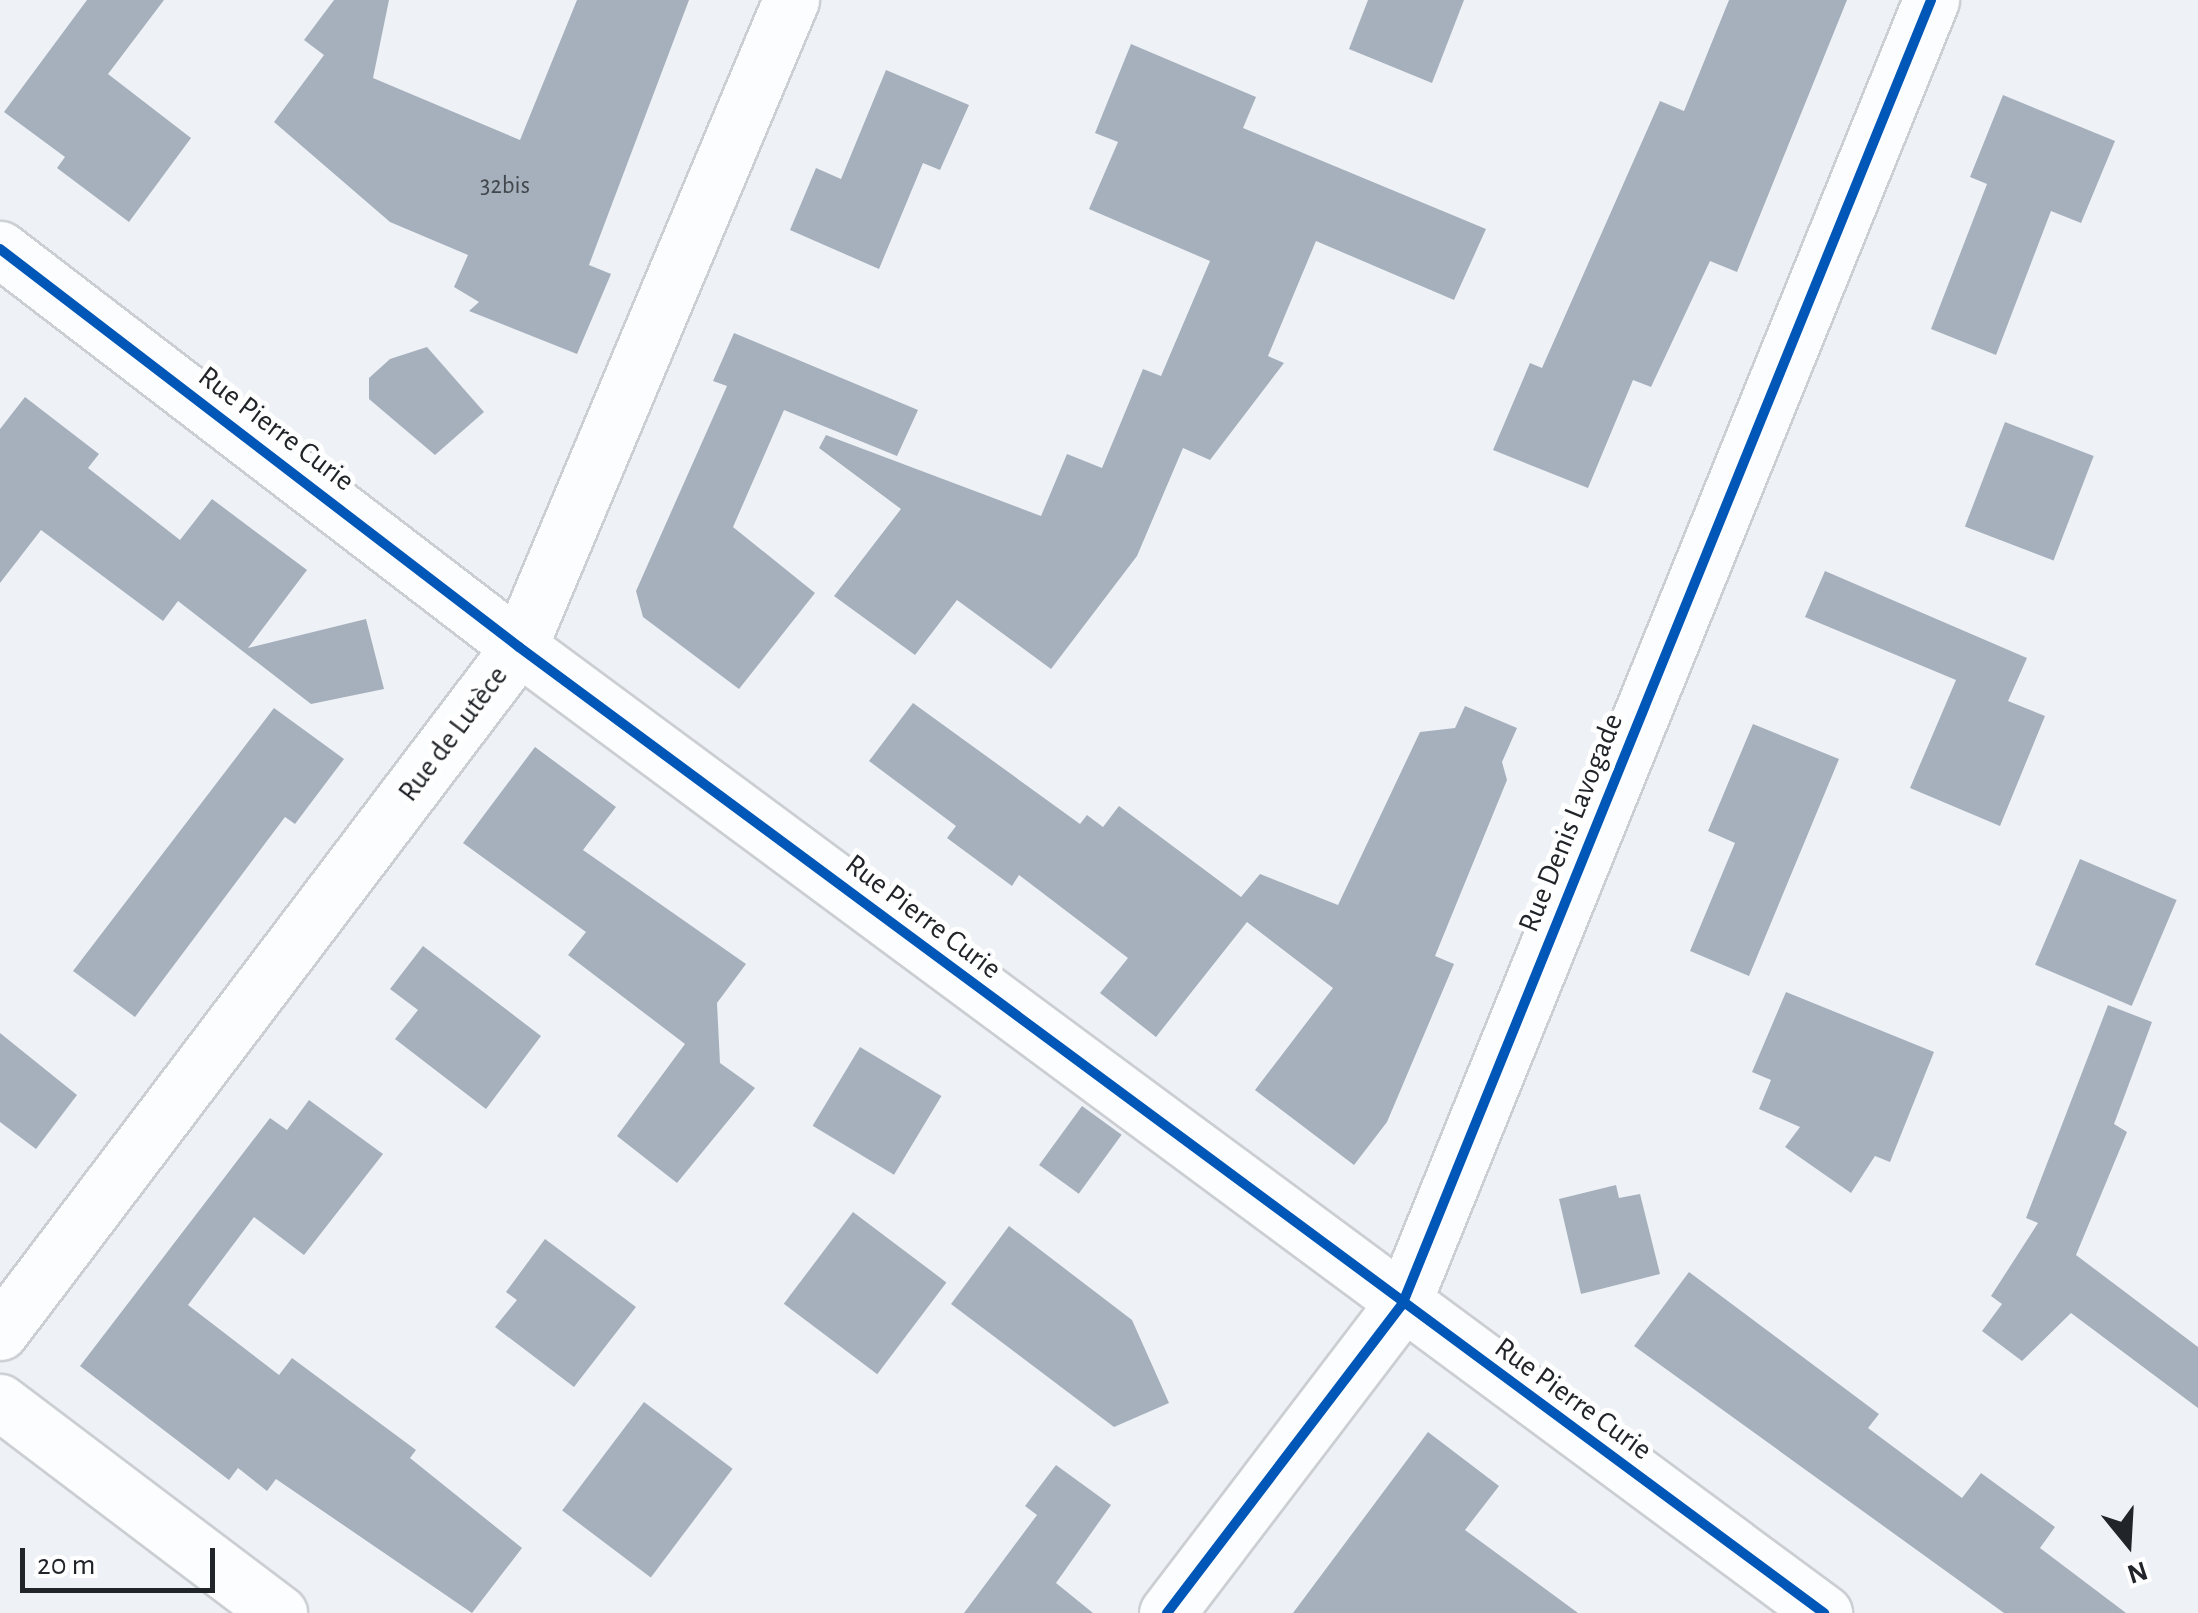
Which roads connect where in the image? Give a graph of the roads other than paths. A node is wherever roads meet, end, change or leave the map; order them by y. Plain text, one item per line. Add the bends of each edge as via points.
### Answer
1 (791, 0) edge
2 (1930, 0) edge
3 (0, 250) edge
4 (519, 647) junction
5 (1402, 1305) junction
6 (0, 1332) edge
7 (0, 1402) edge
8 (278, 1613) edge
9 (1168, 1613) edge
10 (1824, 1613) edge

1 - 4 street, Rue de Lutèce
2 - 5 street, Rue Denis Lavogade
3 - 4 street, Rue Pierre Curie
4 - 5 street, Rue Pierre Curie
4 - 6 street, Rue de Lutèce
5 - 9 street, Rue Denis Lavogade
5 - 10 street, Rue Pierre Curie
7 - 8 street

